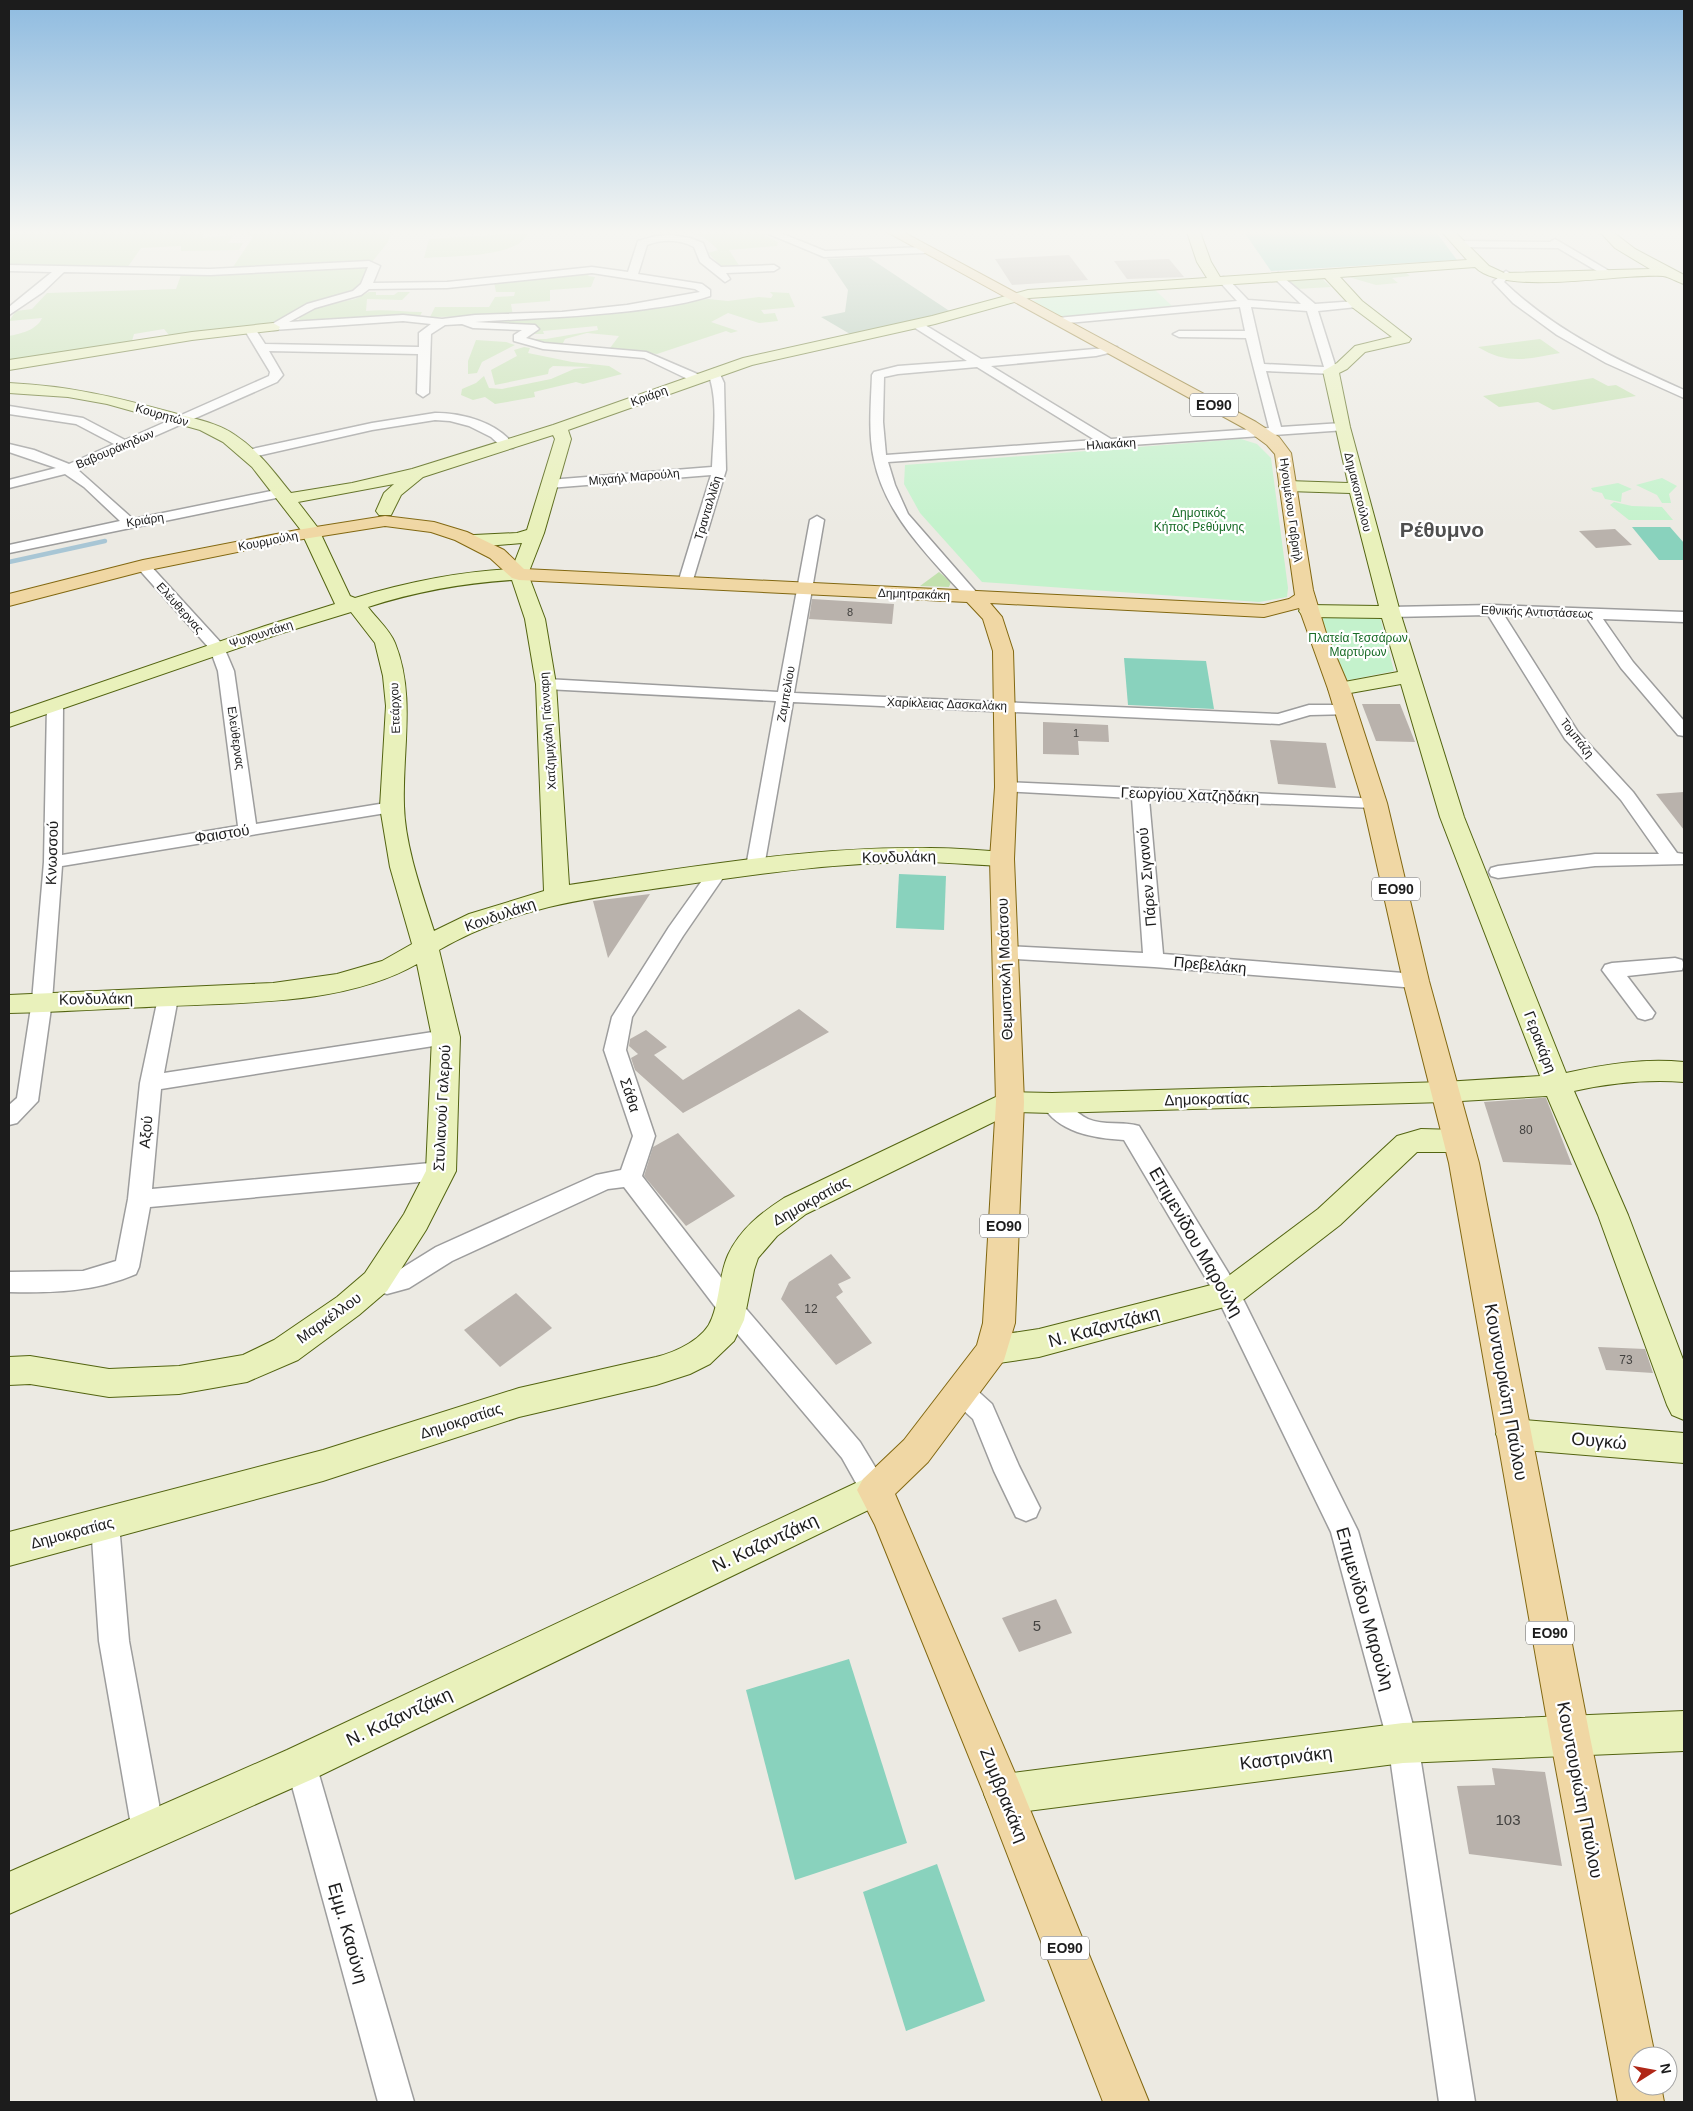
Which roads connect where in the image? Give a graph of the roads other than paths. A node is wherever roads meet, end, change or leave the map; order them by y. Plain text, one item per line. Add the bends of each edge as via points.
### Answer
1 (238, 331) edge
2 (251, 331) edge
3 (346, 331) edge
4 (430, 331) edge
5 (529, 331) edge
6 (886, 331) edge
7 (927, 331) edge
8 (1075, 331) edge
9 (1250, 331) edge
10 (1319, 331) edge
11 (1392, 331) edge
12 (1562, 331) edge
13 (1178, 334) dead end
14 (1251, 335) junction
15 (260, 347) junction
16 (338, 349) junction
17 (1113, 349) junction
18 (425, 351) junction
19 (980, 363) junction
20 (9, 365) edge
21 (1259, 367) junction
22 (1331, 371) junction
23 (714, 373) junction
24 (698, 378) junction
25 (9, 388) edge
26 (423, 393) dead end
27 (1684, 394) edge
28 (9, 410) edge
29 (182, 420) junction
30 (1342, 427) junction
31 (559, 428) junction
32 (1270, 432) junction
33 (508, 444) junction
34 (1110, 444) junction
35 (125, 445) junction
36 (9, 448) edge
37 (248, 454) junction
38 (880, 459) junction
39 (69, 469) junction
40 (719, 470) junction
41 (417, 473) junction
42 (9, 484) edge
43 (371, 484) junction
44 (549, 484) junction
45 (1288, 486) junction
46 (1357, 488) junction
47 (284, 496) junction
48 (385, 516) junction
49 (817, 520) dead end
50 (129, 522) junction
51 (312, 532) junction
52 (534, 533) junction
53 (474, 541) junction
54 (9, 548) edge
55 (143, 566) junction
56 (519, 574) junction
57 (685, 583) junction
58 (805, 590) junction
59 (972, 596) junction
60 (9, 600) edge
61 (1307, 603) junction
62 (356, 605) junction
63 (1493, 610) junction
64 (1264, 611) junction
65 (1390, 612) junction
66 (1592, 614) junction
67 (1684, 617) edge
68 (1316, 633) junction
69 (217, 648) junction
70 (1410, 676) junction
71 (546, 684) junction
72 (785, 697) junction
73 (1343, 700) junction
74 (55, 705) junction
75 (1004, 707) junction
76 (9, 722) edge
77 (1684, 731) edge
78 (1006, 787) junction
79 (1140, 794) junction
80 (1375, 803) junction
81 (392, 807) junction
82 (248, 830) junction
83 (1002, 859) junction
84 (1678, 859) edge
85 (52, 862) junction
86 (755, 867) junction
87 (718, 872) junction
88 (1498, 872) dead end
89 (557, 896) junction
90 (426, 948) junction
91 (1005, 953) junction
92 (1154, 960) junction
93 (1675, 965) dead end
94 (1416, 981) junction
95 (168, 998) junction
96 (42, 1001) junction
97 (9, 1004) edge
98 (1645, 1013) dead end
99 (446, 1037) junction
100 (1684, 1072) edge
101 (151, 1083) junction
102 (1557, 1084) junction
103 (1444, 1092) junction
104 (1010, 1102) junction
105 (1052, 1103) junction
106 (9, 1117) edge
107 (1458, 1142) junction
108 (441, 1171) junction
109 (630, 1177) junction
110 (140, 1199) junction
111 (9, 1282) edge
112 (376, 1282) junction
113 (1228, 1294) junction
114 (732, 1310) junction
115 (992, 1350) junction
116 (9, 1371) edge
117 (961, 1392) junction
118 (1684, 1404) edge
119 (1513, 1434) junction
120 (1684, 1448) edge
121 (875, 1490) junction
122 (1026, 1508) dead end
123 (105, 1524) junction
124 (9, 1549) edge
125 (1684, 1731) edge
126 (1570, 1737) junction
127 (1403, 1743) junction
128 (301, 1764) junction
129 (1004, 1794) junction
130 (148, 1831) junction
131 (9, 1892) edge
132 (396, 2102) edge
133 (1126, 2102) edge
134 (1457, 2102) edge
135 (1641, 2102) edge

1 - 20 street
2 - 15 street, Βαβουράκηδων
3 - 16 street
4 - 18 street via 425,334
5 - 24 street via 518,339 536,345 646,355
6 - 23 street, Κριάρη via 773,355
7 - 19 street
8 - 17 main road, Ηγουμένου Γαβριήλ / ΕΟ90
9 - 14 street
10 - 22 street
11 - 22 street via 1404,340 1360,349 1342,366
12 - 27 street via 1605,360
13 - 14 street
14 - 21 street
15 - 16 street
15 - 29 street, Βαβουράκηδων via 276,377
16 - 18 street
17 - 19 street
17 - 32 main road, Ηγουμένου Γαβριήλ / ΕΟ90
18 - 26 street
19 - 34 street
19 - 38 street via 878,375 876,422
21 - 22 street
21 - 32 street
22 - 30 street, Δημακοπούλου
23 - 24 street, Κριάρη
23 - 40 street, Τρανταλλίδη via 718,383 720,417
24 - 31 street, Κριάρη
25 - 29 street, Κουρητών via 95,396
28 - 35 street via 79,421
29 - 35 street, Βαβουράκηδων
29 - 37 street, Κουρητών via 229,438
30 - 32 street, Ηλιακάκη
30 - 46 street, Δημακοπούλου
31 - 33 street, Κριάρη
31 - 44 street via 563,439
32 - 34 street, Ηλιακάκη
32 - 45 main road, Ηγουμένου Γαβριήλ / ΕΟ90 via 1283,452
33 - 37 street via 487,430 462,420 442,417 365,428
33 - 41 street, Κριάρη
34 - 38 street, Ηλιακάκη
35 - 39 street, Βαβουράκηδων
36 - 39 street
37 - 47 street, Κουρητών
38 - 59 street via 902,515
39 - 42 street, Βαβουράκηδων
39 - 50 street via 91,484
40 - 44 street, Μιχαήλ Μαρούλη
40 - 57 street, Τρανταλλίδη
41 - 43 street, Κριάρη
41 - 48 street via 393,493
43 - 47 street, Κριάρη
43 - 48 street
44 - 52 street
45 - 46 street
45 - 61 main road, Ηγουμένου Γαβριήλ / ΕΟ90
46 - 65 street, Δημακοπούλου
47 - 50 street, Κριάρη
47 - 51 street, Ετεάρχου
48 - 51 main road, Κουρμούλη
48 - 53 main road, Κουρμούλη via 434,527
49 - 58 street, Ζαμπελίου
50 - 54 street, Κριάρη
51 - 55 main road, Κουρμούλη
51 - 62 street, Ετεάρχου via 342,600
52 - 53 street via 519,538
52 - 56 street
53 - 56 main road, Κουρμούλη via 498,554
55 - 60 main road, Κουρμούλη
55 - 69 street, Ελέυθερνας
56 - 57 main road, Δημητρακάκη
56 - 62 street, Ψυχουντάκη via 460,578 405,589
56 - 71 street, Χατζημιχάλη Γιάνναρη via 535,619
57 - 58 main road, Δημητρακάκη
58 - 59 main road, Δημητρακάκη
58 - 72 street, Ζαμπελίου
59 - 64 main road, Δημητρακάκη
59 - 75 main road, Θεμιστοκλή Μοάτσου / ΕΟ90 via 992,617 1003,651
61 - 64 main road, Δημητρακάκη
61 - 65 street
61 - 68 main road, ΕΟ90
62 - 69 street, Ψυχουντάκη
62 - 81 street, Ετεάρχου via 385,642 393,676 397,706
63 - 65 street, Εθνικής Αντιστάσεως
63 - 66 street, Εθνικής Αντιστάσεως
63 - 84 street, Τομπάζη via 1571,735 1627,796
64 - 68 main road via 1301,623
65 - 70 street, Δημακοπούλου
66 - 67 street, Εθνικής Αντιστάσεως
66 - 77 street via 1627,665
68 - 73 main road, ΕΟ90
69 - 74 street, Ψυχουντάκη
69 - 82 street, Ελεύθερνας via 226,672
70 - 73 street
70 - 102 street, Γερακάρη via 1452,817
71 - 72 street, Χαρίκλειας Δασκαλάκη
71 - 89 street, Χατζημιχάλη Γιάνναρη
72 - 75 street, Χαρίκλειας Δασκαλάκη
72 - 86 street, Ζαμπελίου
73 - 75 street, Χαρίκλειας Δασκαλάκη via 1279,719
73 - 80 main road, Κουντουριώτη Παύλου / ΕΟ90
74 - 76 street, Ψυχουντάκη
74 - 85 street, Κνωσσού
75 - 78 main road, Θεμιστοκλή Μοάτσου / ΕΟ90
78 - 79 street, Γεωργίου Χατζηδάκη
78 - 83 main road, Θεμιστοκλή Μοάτσου / ΕΟ90
79 - 80 street, Γεωργίου Χατζηδάκη
79 - 92 street, Πάρεν Σιγανού
80 - 94 main road, Κουντουριώτη Παύλου / ΕΟ90
81 - 82 street, Φαιστού
81 - 90 street, Ετεάρχου via 402,867
82 - 85 street, Φαιστού
83 - 86 street, Κονδυλάκη via 930,855 866,857
83 - 91 main road, Θεμιστοκλή Μοάτσου / ΕΟ90
84 - 88 street via 1595,860
85 - 96 street, Κνωσσού
86 - 87 street, Κονδυλάκη
87 - 89 street, Κονδυλάκη
87 - 109 street, Σάθα via 622,1017 616,1050 644,1136
89 - 90 street, Κονδυλάκη via 478,920
90 - 95 street, Κονδυλάκη via 391,967 338,983 273,992
90 - 99 street, Στυλιανού Γαλερού
91 - 92 street, Πρεβελάκη
91 - 104 main road, Θεμιστοκλή Μοάτσου / ΕΟ90
92 - 94 street, Πρεβελάκη
93 - 98 street via 1612,970
94 - 103 main road, Κουντουριώτη Παύλου / ΕΟ90
95 - 96 street, Κονδυλάκη
95 - 101 street, Αξού
96 - 97 street, Κονδυλάκη
96 - 106 street, Κνωσσού via 27,1101
99 - 101 street
99 - 108 street, Στυλιανού Γαλερού
100 - 102 street, Δημοκρατίας via 1611,1072
101 - 110 street, Αξού
102 - 103 street, Δημοκρατίας
102 - 118 street, Γερακάρη via 1613,1216
103 - 105 street, Δημοκρατίας
103 - 107 main road, Κουντουριώτη Παύλου / ΕΟ90
104 - 105 street, Δημοκρατίας
104 - 114 street, Δημοκρατίας via 795,1206 763,1227 744,1256
104 - 115 main road, Θεμιστοκλή Μοάτσου / ΕΟ90 via 999,1323
105 - 113 street, Επιμενίδου Μαρούλη via 1080,1126 1131,1132
107 - 113 street, Ν. Καζαντζάκη via 1421,1140 1407,1144 1329,1217
107 - 119 main road, Κουντουριώτη Παύλου / ΕΟ90
108 - 110 street
108 - 112 street, Στυλιανού Γαλερού
109 - 112 street, Μαρκέλλου via 604,1181 444,1254 400,1281
109 - 114 street
110 - 111 street, Αξού via 127,1267 107,1277 74,1282
112 - 116 street, Μαρκέλλου via 286,1350 247,1368 179,1380 109,1383 30,1370
113 - 115 street, Ν. Καζαντζάκη via 1040,1344
113 - 127 street, Επιμενίδου Μαρούλη via 1344,1531
114 - 121 street via 851,1450
114 - 123 street, Δημοκρατίας via 720,1338 697,1356 659,1371 505,1406 368,1452
115 - 117 main road, Ν. Καζαντζάκη / ΕΟ90
117 - 121 main road, Ν. Καζαντζάκη / ΕΟ90 via 916,1451
117 - 122 street via 983,1412
119 - 120 street, Ουγκώ
119 - 126 main road, Κουντουριώτη Παύλου / ΕΟ90
121 - 128 street, Ν. Καζαντζάκη
121 - 129 main road, Ζυμβρακάκη / ΕΟ90
123 - 124 street, Δημοκρατίας
123 - 130 street via 114,1641
125 - 126 street, Καστρινάκη
126 - 127 street, Καστρινάκη
126 - 135 main road, Κουντουριώτη Παύλου / ΕΟ90
127 - 129 street, Καστρινάκη
127 - 134 street, Επιμενίδου Μαρούλη
128 - 130 street, Ν. Καζαντζάκη
128 - 132 street, Εμμ. Καούνη
129 - 133 main road, Ζυμβρακάκη / ΕΟ90
130 - 131 street, Ν. Καζαντζάκη

